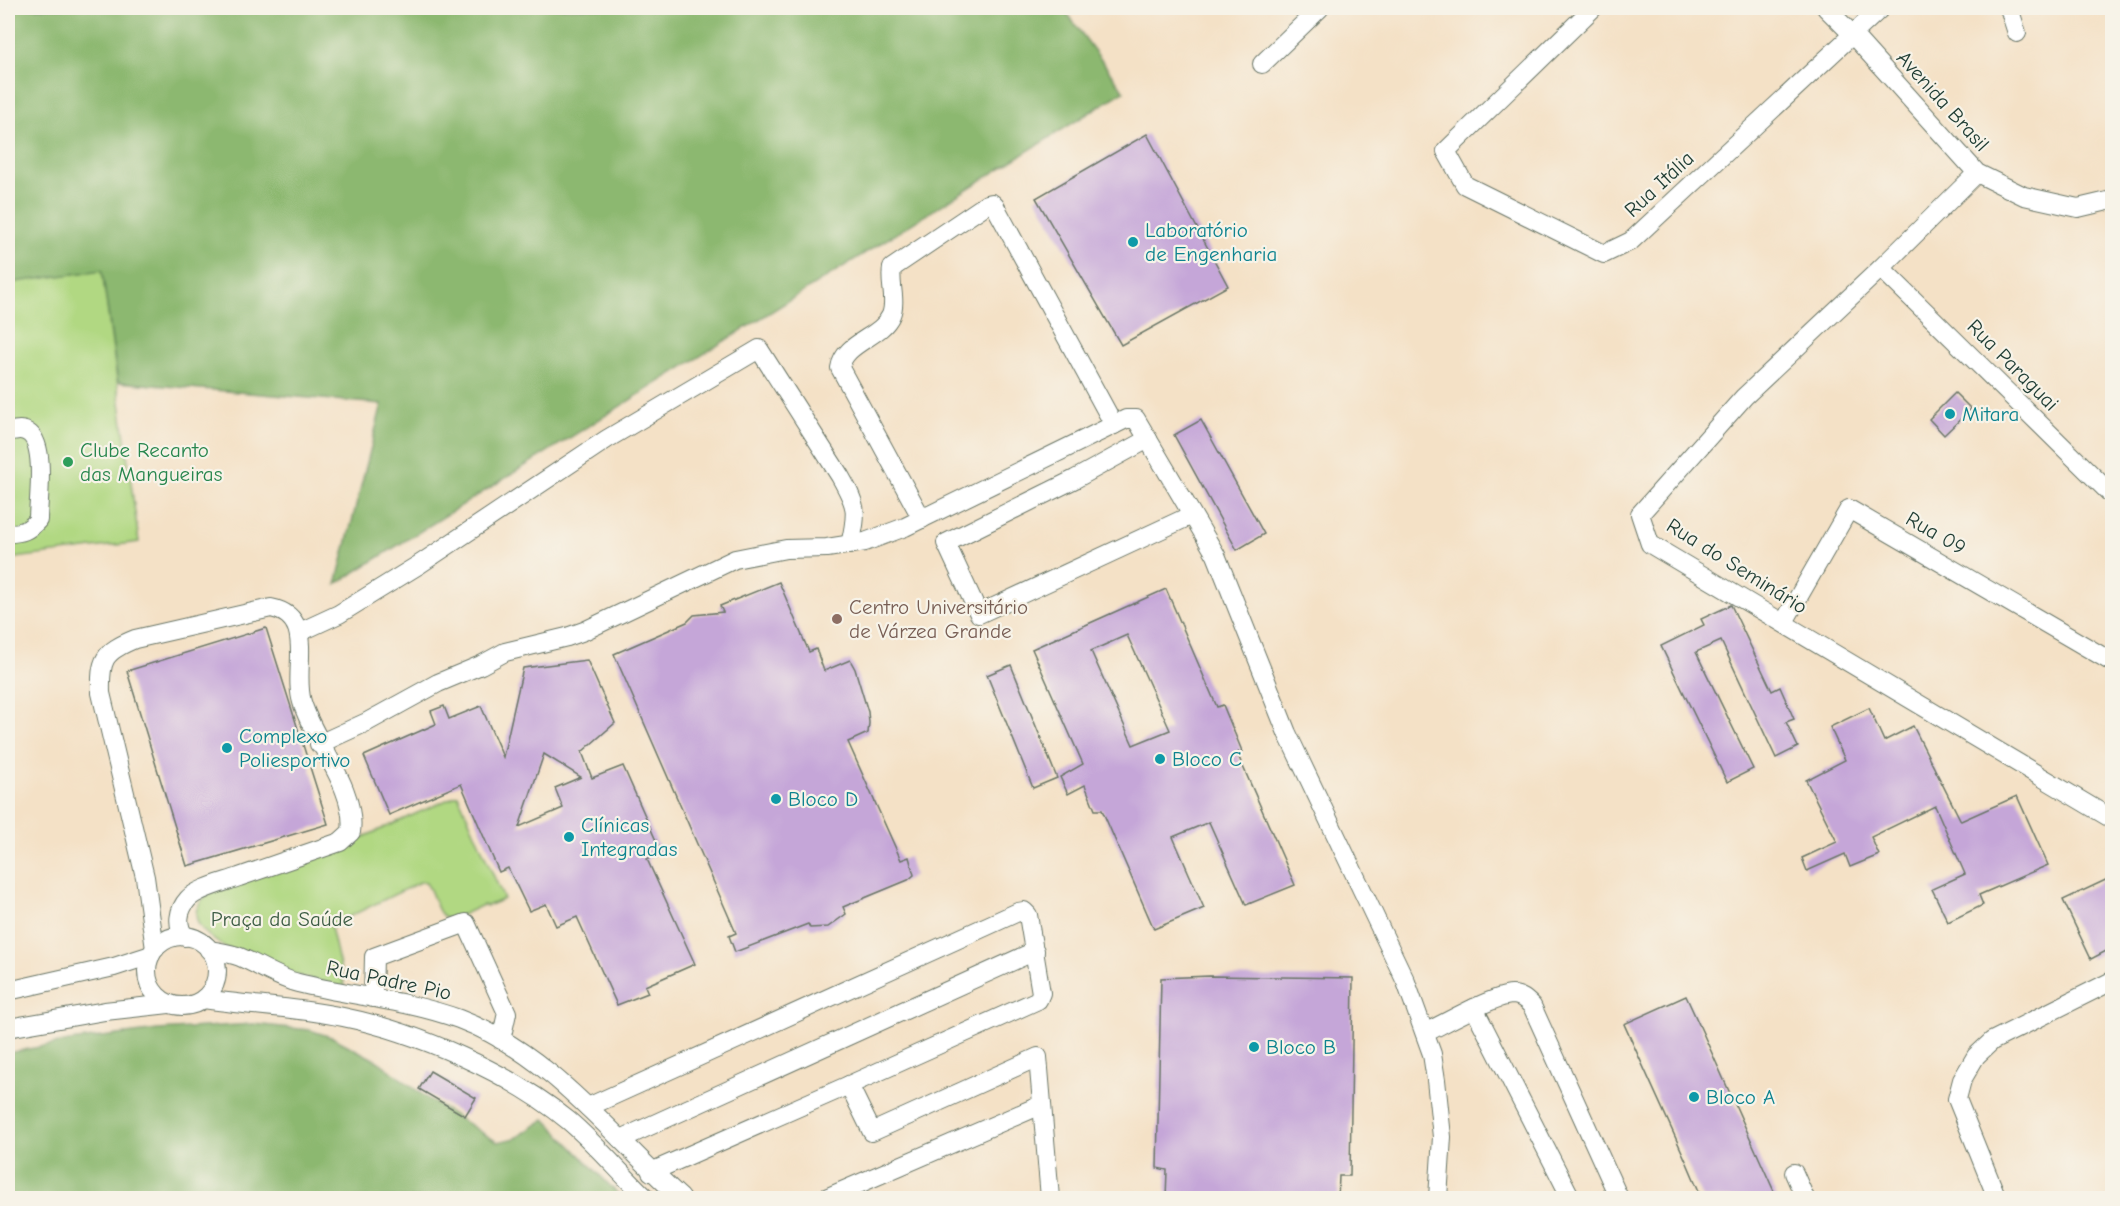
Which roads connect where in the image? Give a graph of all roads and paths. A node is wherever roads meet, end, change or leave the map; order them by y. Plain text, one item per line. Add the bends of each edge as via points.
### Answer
1 (1320, 8) edge
2 (1593, 8) edge
3 (1826, 8) edge
4 (1881, 8) edge
5 (2009, 8) edge
6 (2017, 33) dead end
7 (1852, 34) junction
8 (1262, 64) dead end
9 (1977, 173) junction
10 (2112, 200) edge
11 (1881, 268) junction
12 (1114, 425) junction
13 (8, 432) edge
14 (1148, 439) junction
15 (2112, 495) edge
16 (1192, 515) junction
17 (922, 519) junction
18 (8, 534) edge
19 (850, 545) junction
20 (1784, 622) junction
21 (300, 632) junction
22 (2112, 662) edge
23 (320, 744) junction
24 (2112, 819) edge
25 (185, 937) junction
26 (209, 950) junction
27 (1035, 951) junction
28 (153, 952) junction
29 (2112, 981) edge
30 (8, 991) edge
31 (373, 998) junction
32 (204, 999) junction
33 (169, 1004) junction
34 (1474, 1008) junction
35 (8, 1028) edge
36 (1425, 1033) junction
37 (501, 1040) junction
38 (849, 1085) junction
39 (1041, 1105) junction
40 (588, 1107) junction
41 (621, 1139) junction
42 (651, 1172) junction
43 (1794, 1173) dead end
44 (646, 1198) edge
45 (681, 1198) edge
46 (826, 1198) edge
47 (1050, 1198) edge
48 (1438, 1198) edge
49 (1571, 1198) edge
50 (1619, 1198) edge
51 (1805, 1198) edge
52 (1997, 1198) edge

1 - 8 street
2 - 7 street, Rua Itália via 1446,151 1465,185 1604,254 1631,241
3 - 7 street, Avenida Brasil
4 - 7 street, Rua Itália
5 - 6 street
7 - 9 street, Avenida Brasil
9 - 10 street, Avenida Brasil via 2024,196 2078,208
9 - 11 street, Rua do Seminário
11 - 15 street, Rua Paraguai
11 - 20 street, Rua do Seminário via 1744,397 1640,514 1650,544
12 - 14 street via 1136,419
12 - 17 street
12 - 17 street via 995,206 987,204 892,268 892,314 842,360 840,368
13 - 18 street via 19,429 31,435 40,452 38,520 23,532
14 - 16 street
14 - 16 street via 946,543 979,614
16 - 36 street via 1219,562 1287,733 1406,982
17 - 19 street via 873,540
19 - 21 street via 856,513 851,495 759,350 607,439 339,614
19 - 23 street via 786,549 735,559 584,631 505,652
20 - 22 street, Rua 09 via 1850,509
20 - 24 street, Rua do Seminário
21 - 23 street via 300,697
21 - 28 street via 287,614 271,608 135,639 117,646 100,669 106,723 145,877
23 - 25 street via 341,784 353,819 351,832 340,842 192,896 180,916 179,927
25 - 26 street
25 - 28 street via 174,937
26 - 31 street, Rua Padre Pio via 234,955 295,982
26 - 32 street via 217,970 211,991
27 - 38 street via 1041,993 1038,1000
27 - 40 street via 1028,915 1018,912
27 - 41 street
28 - 30 street via 114,967
28 - 33 street via 147,969 149,983 156,995
29 - 52 street via 1992,1041 1976,1056 1962,1080 1957,1100
31 - 37 street, Rua Padre Pio via 453,1017
31 - 37 street via 374,957 466,922 507,1013
32 - 33 street via 184,1006
32 - 44 street via 293,1008 370,1022 483,1067 521,1086 570,1122
33 - 35 street
34 - 36 street
34 - 49 street
34 - 50 street via 1513,995 1532,1006
36 - 48 street via 1432,1053 1442,1137
37 - 40 street, Rua Padre Pio
38 - 39 street via 872,1131 1038,1057
38 - 42 street
39 - 46 street
39 - 47 street
40 - 41 street, Rua Padre Pio
41 - 42 street, Rua Padre Pio
42 - 45 street, Rua Padre Pio
43 - 51 street

